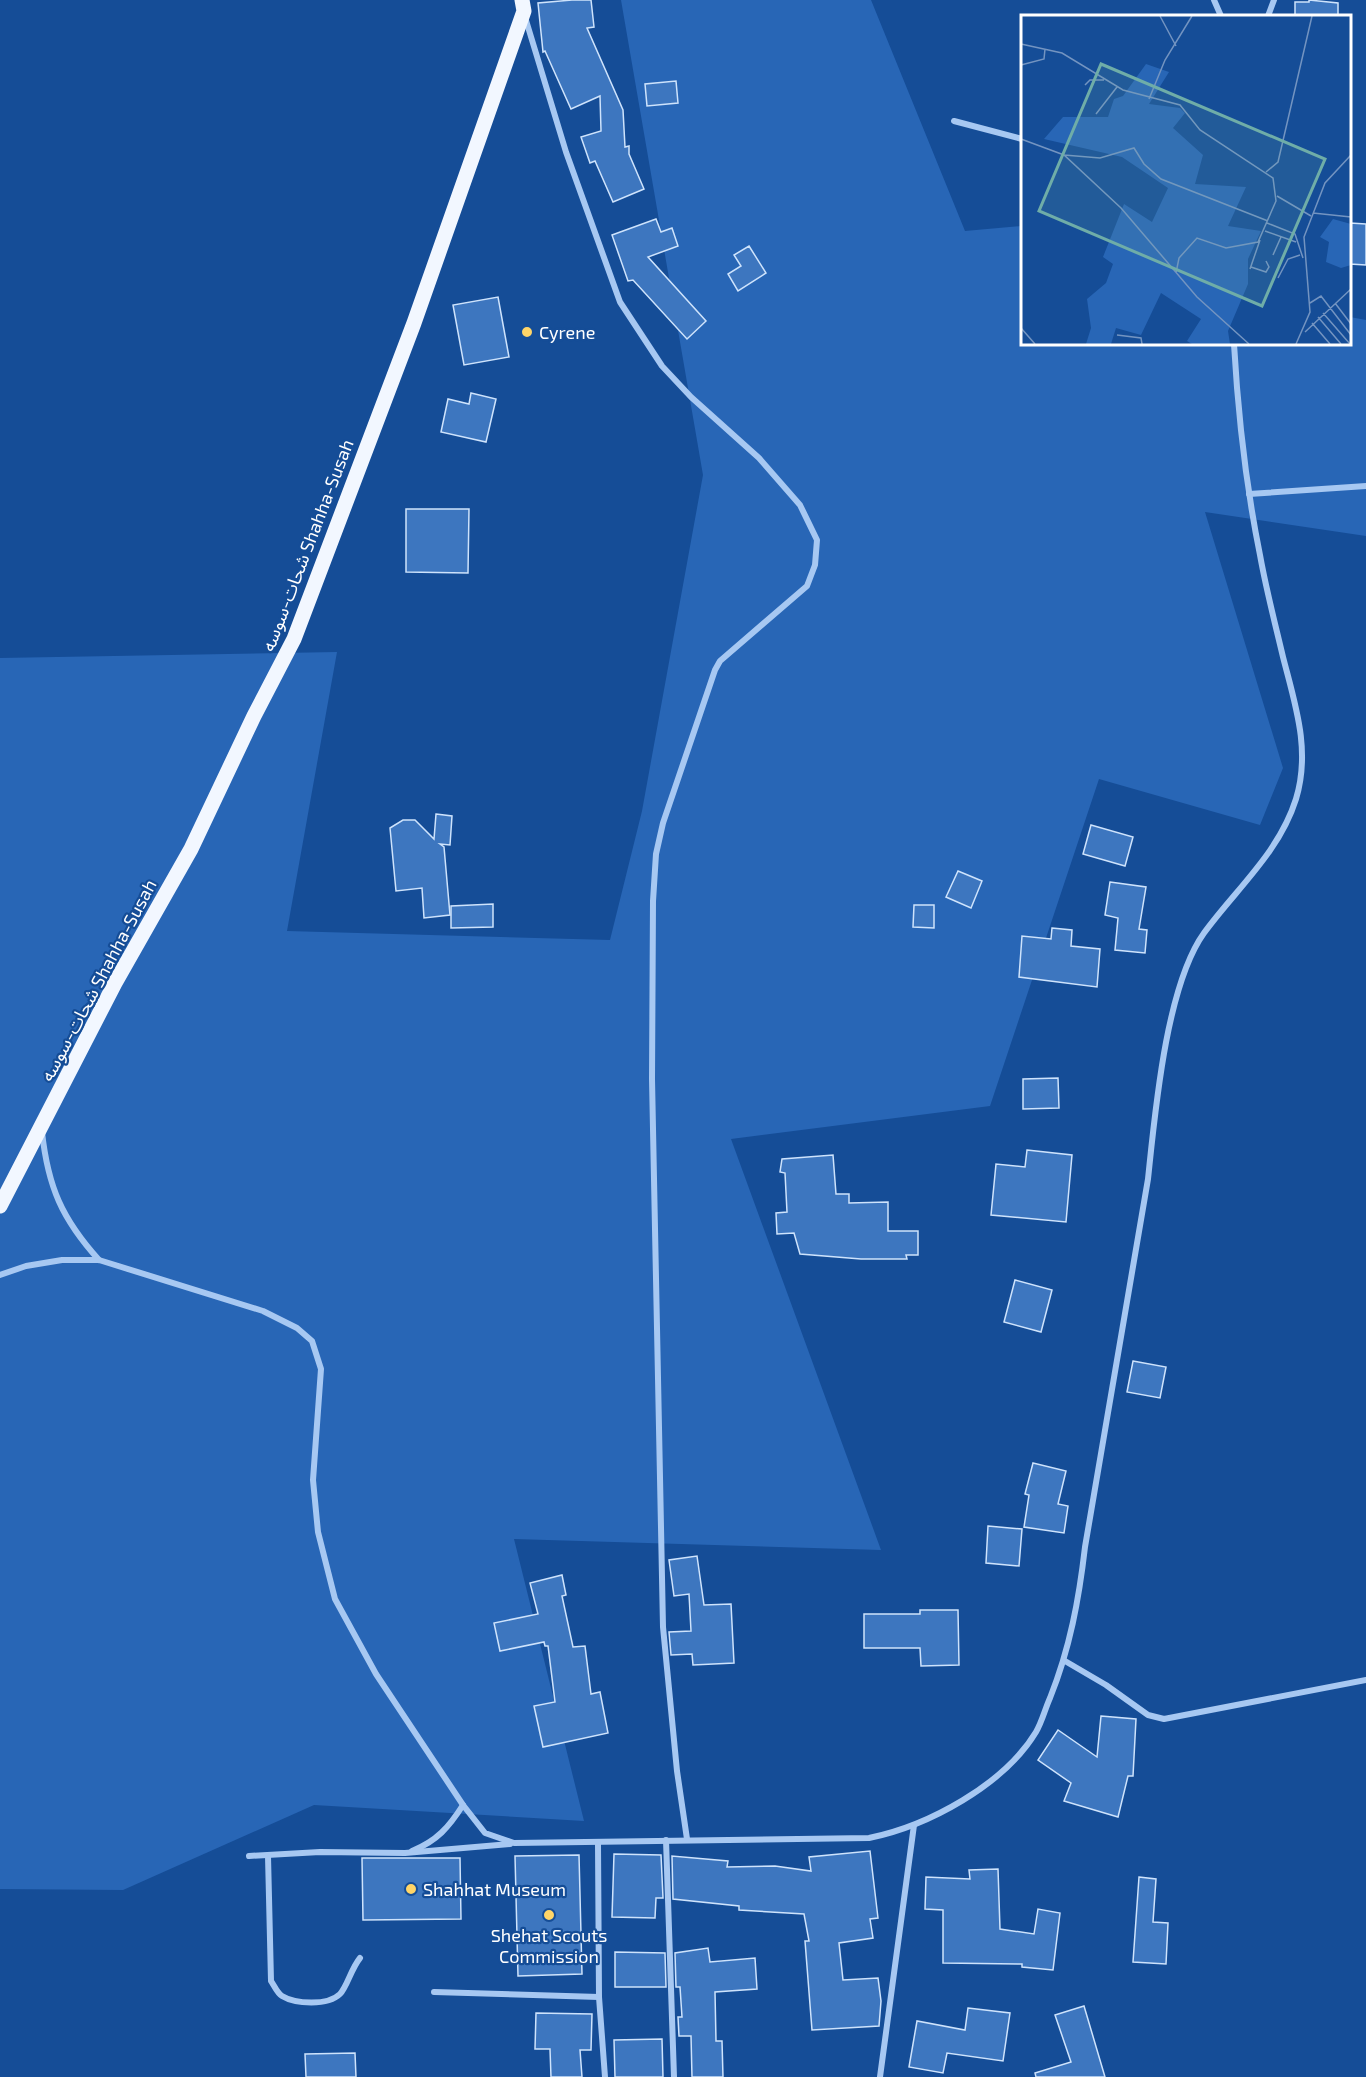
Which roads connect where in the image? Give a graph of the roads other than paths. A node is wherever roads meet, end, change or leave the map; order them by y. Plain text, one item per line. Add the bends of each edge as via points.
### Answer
1 (1214, 0) edge
2 (1274, 0) edge
3 (523, 6) edge
4 (1221, 15) edge
5 (1268, 15) edge
6 (954, 121) dead end
7 (1021, 139) edge
8 (1234, 345) edge
9 (1366, 486) edge
10 (1250, 494) junction
11 (42, 1127) junction
12 (0, 1206) edge
13 (99, 1260) junction
14 (0, 1275) edge
15 (1065, 1661) junction
16 (1366, 1680) edge
17 (463, 1805) junction
18 (914, 1825) junction
19 (687, 1839) junction
20 (666, 1840) junction
21 (514, 1843) junction
22 (598, 1844) junction
23 (405, 1853) junction
24 (249, 1856) dead end
25 (268, 1856) junction
26 (360, 1958) dead end
27 (434, 1992) dead end
28 (599, 1997) junction
29 (605, 2077) edge
30 (675, 2077) edge
31 (880, 2077) edge

1 - 4 street
2 - 5 street
3 - 11 main road, شحات-سوسه Shahha-Susah via 414,323 294,639 191,849 115,983
3 - 19 street via 566,152 620,302 662,366 759,458 800,505 817,540 815,565 807,586 720,661 715,670 671,797 656,854 652,900 652,1079 663,1627
6 - 7 street
8 - 10 street
9 - 10 street
10 - 15 street via 1273,617 1301,727 1302,758 1296,799 1277,842 1203,934 1175,1002 1078,1602
11 - 12 main road, شحات-سوسه Shahha-Susah
11 - 13 street via 45,1164 56,1200 74,1232
13 - 14 street via 26,1266
13 - 17 street via 263,1311 297,1328 312,1341 321,1369 313,1480 318,1532 335,1599 376,1674
15 - 16 street via 1148,1715 1164,1719
15 - 18 street via 1036,1732 1010,1762 976,1791
17 - 21 street via 485,1833
17 - 23 street via 450,1826 432,1843
18 - 19 street via 869,1838 842,1840
18 - 31 street
19 - 20 street
20 - 22 street
20 - 30 street
21 - 22 street
21 - 23 street
22 - 28 street
23 - 25 street
24 - 25 street
25 - 26 street via 271,1981 281,1995 299,2001 330,2001 341,1993
27 - 28 street
28 - 29 street

